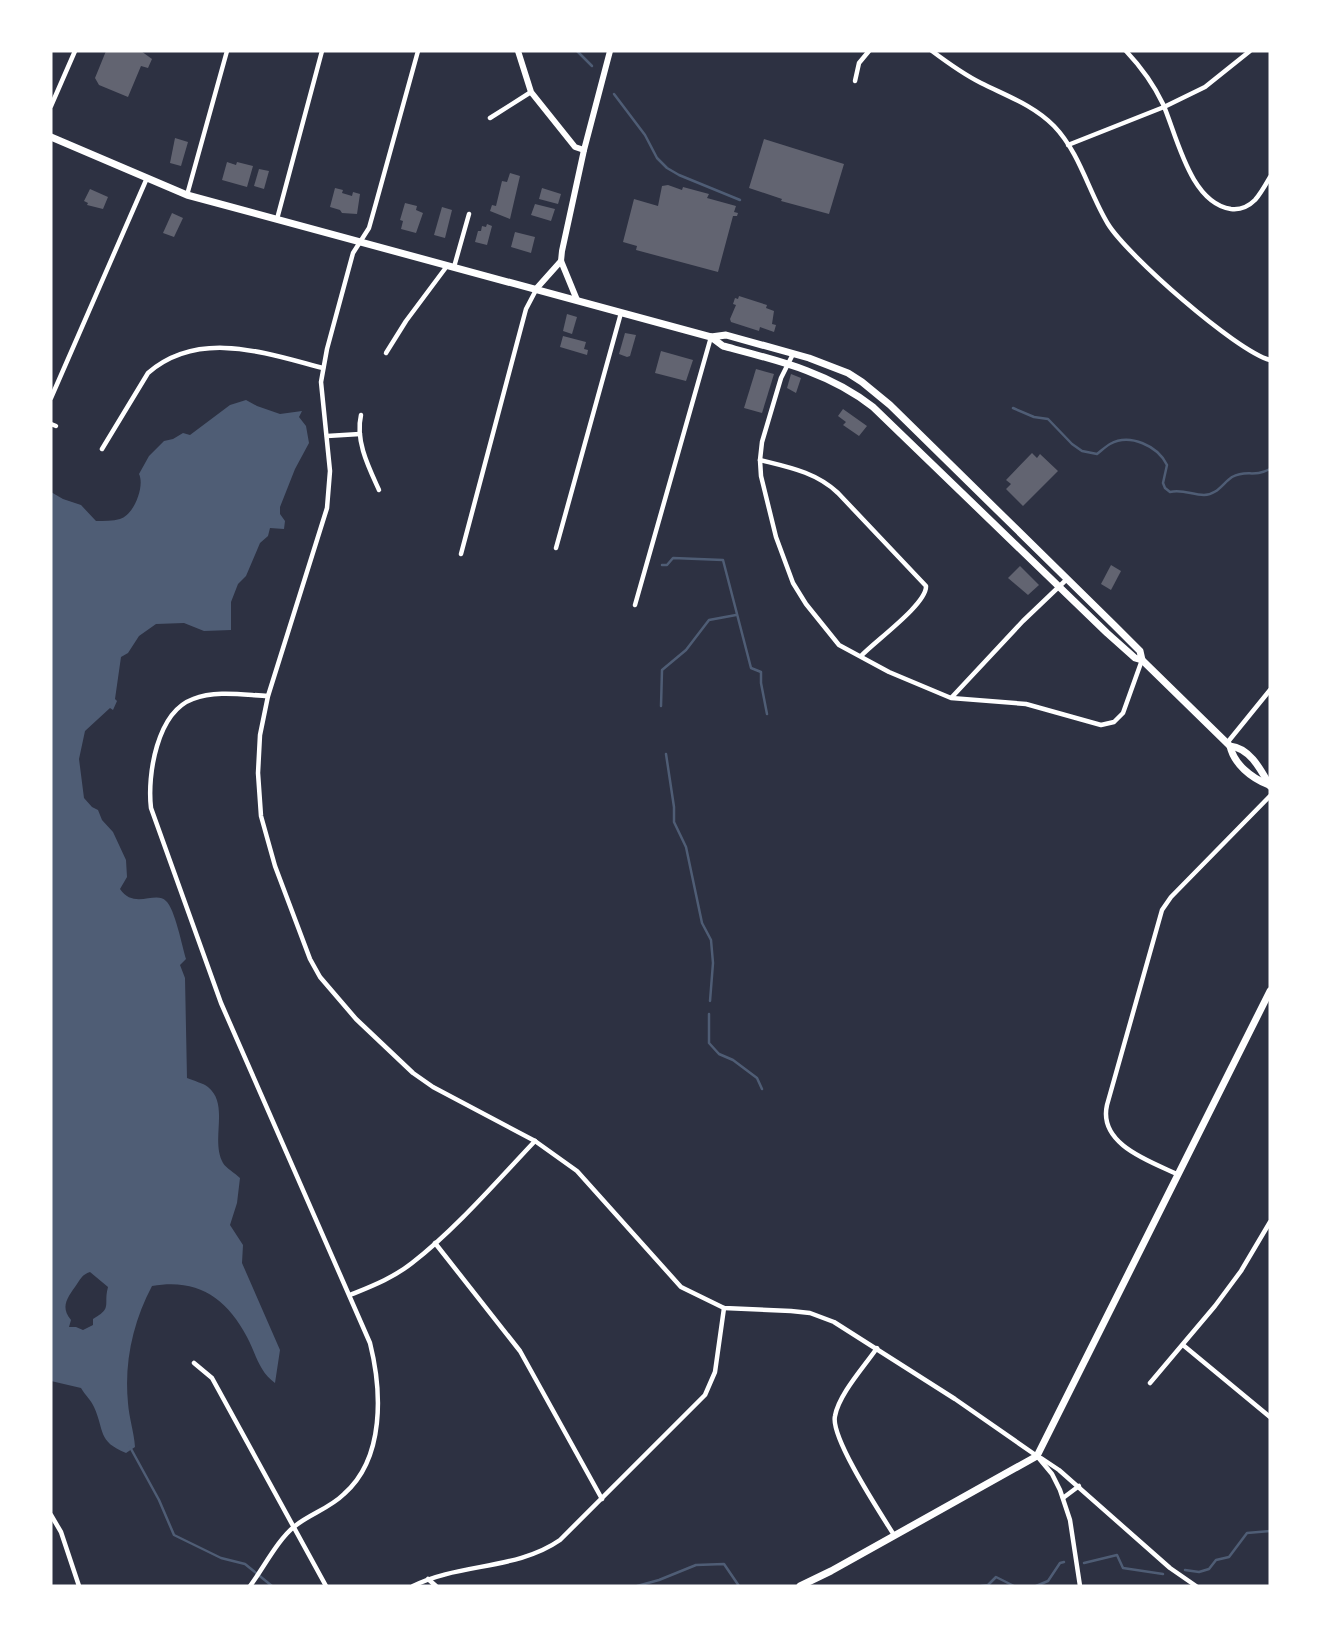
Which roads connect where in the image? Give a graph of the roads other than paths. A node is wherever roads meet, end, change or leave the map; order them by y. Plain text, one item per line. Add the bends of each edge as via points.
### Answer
1 (75, 51) edge
2 (227, 51) edge
3 (321, 51) edge
4 (418, 51) edge
5 (518, 51) edge
6 (610, 51) edge
7 (869, 51) edge
8 (932, 51) edge
9 (1126, 51) edge
10 (1240, 51) edge
11 (1250, 51) edge
12 (1244, 56) junction
13 (855, 81) dead end
14 (531, 92) junction
15 (51, 106) edge
16 (1164, 107) junction
17 (490, 118) dead end
18 (51, 136) edge
19 (1068, 145) junction
20 (584, 150) junction
21 (1270, 177) edge
22 (148, 178) junction
23 (187, 195) junction
24 (470, 214) dead end
25 (276, 220) junction
26 (360, 242) junction
27 (561, 261) junction
28 (451, 266) junction
29 (536, 289) junction
30 (577, 300) junction
31 (621, 312) junction
32 (711, 337) junction
33 (386, 353) dead end
34 (793, 354) junction
35 (1270, 360) edge
36 (788, 364) junction
37 (323, 368) junction
38 (880, 396) junction
39 (51, 398) edge
40 (873, 407) junction
41 (362, 415) dead end
42 (360, 434) junction
43 (327, 436) junction
44 (103, 449) dead end
45 (760, 460) junction
46 (947, 462) junction
47 (940, 469) junction
48 (379, 491) dead end
49 (998, 511) junction
50 (1005, 518) junction
51 (991, 519) junction
52 (998, 526) junction
53 (556, 548) dead end
54 (461, 554) dead end
55 (1068, 579) junction
56 (1059, 586) junction
57 (635, 605) dead end
58 (861, 656) junction
59 (1142, 660) junction
60 (1270, 690) edge
61 (268, 696) junction
62 (951, 698) junction
63 (1229, 744) junction
64 (1270, 785) edge
65 (1270, 796) edge
66 (1270, 991) edge
67 (536, 1141) junction
68 (1177, 1174) junction
69 (1270, 1222) edge
70 (435, 1244) junction
71 (350, 1295) junction
72 (724, 1308) junction
73 (1183, 1345) junction
74 (877, 1348) junction
75 (194, 1363) dead end
76 (1150, 1383) dead end
77 (1270, 1417) edge
78 (1037, 1456) junction
79 (1079, 1486) junction
80 (1063, 1498) junction
81 (602, 1499) junction
82 (51, 1515) edge
83 (294, 1527) junction
84 (894, 1535) junction
85 (428, 1579) junction
86 (79, 1586) edge
87 (250, 1586) edge
88 (326, 1586) edge
89 (413, 1586) edge
90 (436, 1586) edge
91 (800, 1586) edge
92 (1080, 1586) edge
93 (1196, 1586) edge

1 - 15 street
2 - 23 street
3 - 25 street
4 - 26 street via 369,228
5 - 14 street
6 - 20 street
7 - 13 street via 859,63
8 - 19 street via 955,69 1033,109
9 - 16 street via 1150,78
10 - 12 street
11 - 12 street
12 - 16 street via 1214,81
14 - 17 street
14 - 20 street via 575,147
16 - 19 street
16 - 21 street via 1192,178 1219,205 1244,208
18 - 22 main road
19 - 35 street via 1108,224 1125,246 1210,321
20 - 27 street
22 - 23 main road
22 - 39 street
23 - 25 main road
24 - 28 street
25 - 26 main road
26 - 28 main road
26 - 37 street via 353,253
27 - 29 street
27 - 30 street
28 - 29 main road
28 - 33 street
29 - 30 main road
29 - 54 street via 526,309
30 - 31 main road
31 - 32 main road
31 - 53 street
32 - 34 main road via 726,335
32 - 36 main road via 723,346
32 - 57 street
34 - 36 street
34 - 38 main road via 848,373
36 - 40 main road via 833,380
36 - 45 street
37 - 43 street
37 - 44 street via 237,347 181,353 148,373
38 - 40 main road
38 - 46 main road
40 - 47 main road
41 - 42 street
42 - 43 street
42 - 48 street
43 - 61 street via 327,508
45 - 58 street via 776,537 793,583 831,638
45 - 58 street via 815,476 831,487 927,589
46 - 47 main road
46 - 49 main road
47 - 51 main road
49 - 50 main road
49 - 51 main road
50 - 52 main road
50 - 55 main road
51 - 52 main road
52 - 56 main road
55 - 56 street
55 - 59 main road via 1140,652
56 - 59 main road
56 - 62 street
58 - 62 street
59 - 62 street via 1123,713 1108,725 1026,704
59 - 63 main road
60 - 63 street
61 - 67 street via 258,758 261,816 320,977 413,1073
61 - 71 street via 205,696 182,706 159,741 149,797 221,1003
63 - 64 main road via 1239,747 1264,771
65 - 68 street via 1162,910 1107,1105 1105,1123 1115,1139
66 - 68 main road
67 - 70 street
67 - 72 street via 577,1171 681,1287
68 - 78 main road
69 - 73 street via 1241,1271
70 - 71 street via 388,1279
70 - 81 street via 520,1351
71 - 83 street via 370,1343 378,1380 373,1441 351,1489
72 - 74 street via 810,1313
72 - 81 street via 715,1372 705,1395
73 - 76 street
73 - 77 street
74 - 78 street
74 - 84 street via 842,1398 834,1427
75 - 83 street via 212,1378
78 - 79 street
78 - 80 street
78 - 84 main road
79 - 80 street
79 - 93 street
80 - 92 street
81 - 85 street via 560,1541 539,1553
82 - 86 street
83 - 87 street
83 - 88 street
84 - 91 main road
85 - 89 street
85 - 90 street

